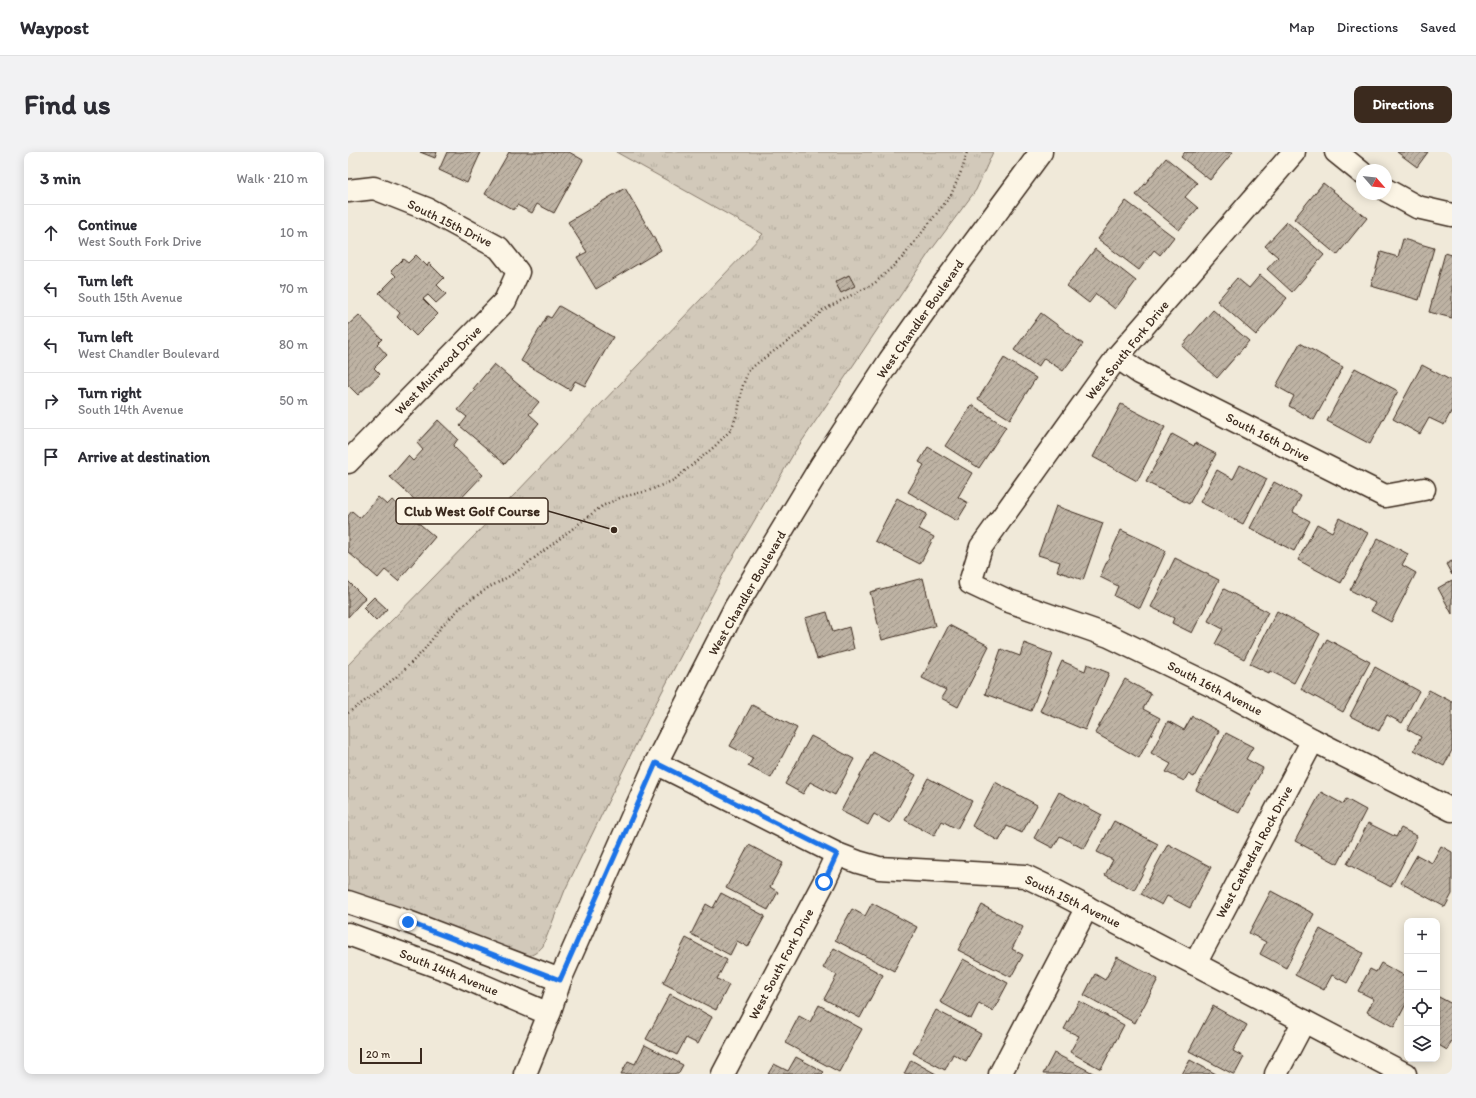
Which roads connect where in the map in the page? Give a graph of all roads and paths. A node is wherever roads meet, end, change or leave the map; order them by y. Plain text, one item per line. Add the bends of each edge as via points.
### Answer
1 (967, 152) edge
2 (1041, 152) edge
3 (1294, 152) edge
4 (1336, 152) edge
5 (1356, 168) edge
6 (348, 191) edge
7 (1392, 193) edge
8 (1452, 215) edge
9 (518, 272) joint
10 (1117, 357) junction
11 (348, 462) edge
12 (1424, 489) dead end
13 (970, 583) joint
14 (348, 713) edge
15 (1313, 740) junction
16 (656, 763) junction
17 (1452, 810) edge
18 (837, 854) junction
19 (348, 902) edge
20 (1087, 907) junction
21 (348, 934) edge
22 (1195, 964) junction
23 (560, 980) junction
24 (549, 1014) junction
25 (1304, 1021) junction
26 (525, 1074) edge
27 (723, 1074) edge
28 (1000, 1074) edge
29 (1276, 1074) edge
30 (1405, 1074) edge

1 - 14 path via 951,196 903,257 875,283 823,310 794,337 748,371 731,430 714,448 674,480 602,506 515,573 463,605 401,673
2 - 16 street, West Chandler Boulevard via 935,295 822,464 735,608
3 - 10 street, West South Fork Drive
4 - 5 street
6 - 9 street, South 15th Drive via 374,188 428,209 499,248
7 - 8 street via 1417,207
9 - 11 street, West Muirwood Drive via 505,301
10 - 12 street, South 16th Drive via 1140,373 1385,496
10 - 13 street, West South Fork Drive via 981,547
13 - 15 street, South 16th Avenue via 1006,600 1109,636 1219,689
15 - 17 street, South 16th Avenue
15 - 22 street, West Cathedral Rock Drive
16 - 18 street, South 15th Avenue
16 - 23 street, West Chandler Boulevard
18 - 20 street, South 15th Avenue via 879,868 1025,876
18 - 27 street, West South Fork Drive
19 - 23 street via 416,924
20 - 22 street, South 15th Avenue
20 - 28 street
21 - 24 street, South 14th Avenue via 447,970
22 - 25 street, South 15th Avenue
23 - 24 street, West Chandler Boulevard
24 - 26 street, West Chandler Boulevard
25 - 29 street
25 - 30 street, South 15th Avenue

